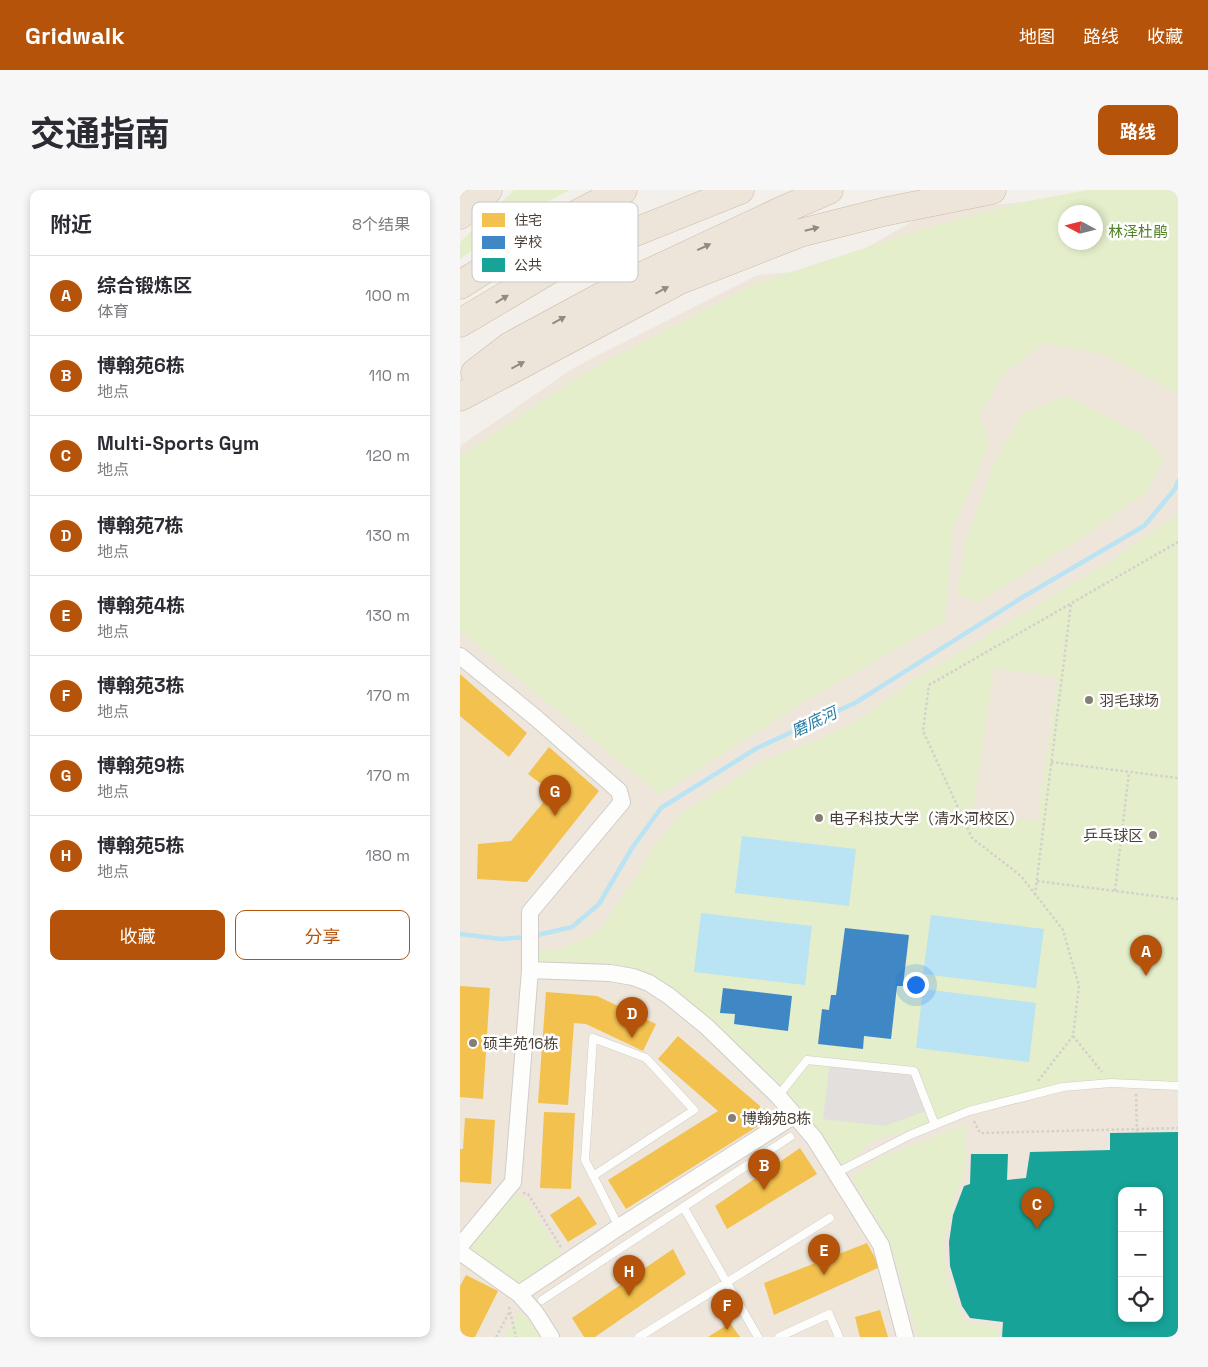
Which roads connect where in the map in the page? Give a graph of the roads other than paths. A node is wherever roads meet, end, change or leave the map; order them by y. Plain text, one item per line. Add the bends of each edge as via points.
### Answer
1 (488, 190) edge
2 (623, 190) edge
3 (740, 190) edge
4 (829, 190) edge
5 (992, 190) edge
6 (475, 202) edge
7 (599, 202) edge
8 (472, 204) edge
9 (460, 215) edge
10 (638, 231) edge
11 (472, 277) edge
12 (638, 278) edge
13 (529, 282) edge
14 (630, 282) edge
15 (460, 285) edge
16 (460, 323) edge
17 (460, 385) edge
18 (460, 397) edge
19 (460, 656) edge
20 (530, 964) junction
21 (1178, 1086) edge
22 (778, 1096) junction
23 (795, 1116) junction
24 (935, 1125) junction
25 (790, 1137) dead end
26 (836, 1173) junction
27 (593, 1176) junction
28 (684, 1208) junction
29 (830, 1218) dead end
30 (619, 1227) junction
31 (460, 1246) edge
32 (460, 1252) edge
33 (725, 1283) junction
34 (519, 1294) junction
35 (542, 1300) dead end
36 (551, 1337) edge
37 (639, 1337) edge
38 (758, 1337) edge
39 (779, 1337) edge
40 (840, 1337) edge
41 (905, 1337) edge

1 - 6 highway
2 - 7 highway
10 -> 3 highway
12 -> 4 highway
18 -> 5 highway via 680,280 791,236 883,212
8 - 9 highway
11 - 15 highway
16 -> 13 highway
17 -> 14 highway via 510,346
19 - 20 street via 619,791 622,802 530,912
20 - 22 street via 610,973 649,983 707,1027
20 - 31 street via 513,1182
21 - 24 lane via 1111,1084 1062,1087 969,1111
22 - 23 street
22 - 24 lane via 807,1060 914,1071
23 - 26 street via 814,1138
23 - 30 street
24 - 26 lane
25 - 28 lane
26 - 41 street via 881,1245
27 - 27 lane via 585,1160 593,1038 646,1058 694,1110
27 - 30 lane
28 - 33 lane
28 - 35 lane
29 - 33 lane
30 - 34 street
32 - 34 street
33 - 37 lane
33 - 38 lane
34 - 36 street
39 - 40 lane via 830,1314

